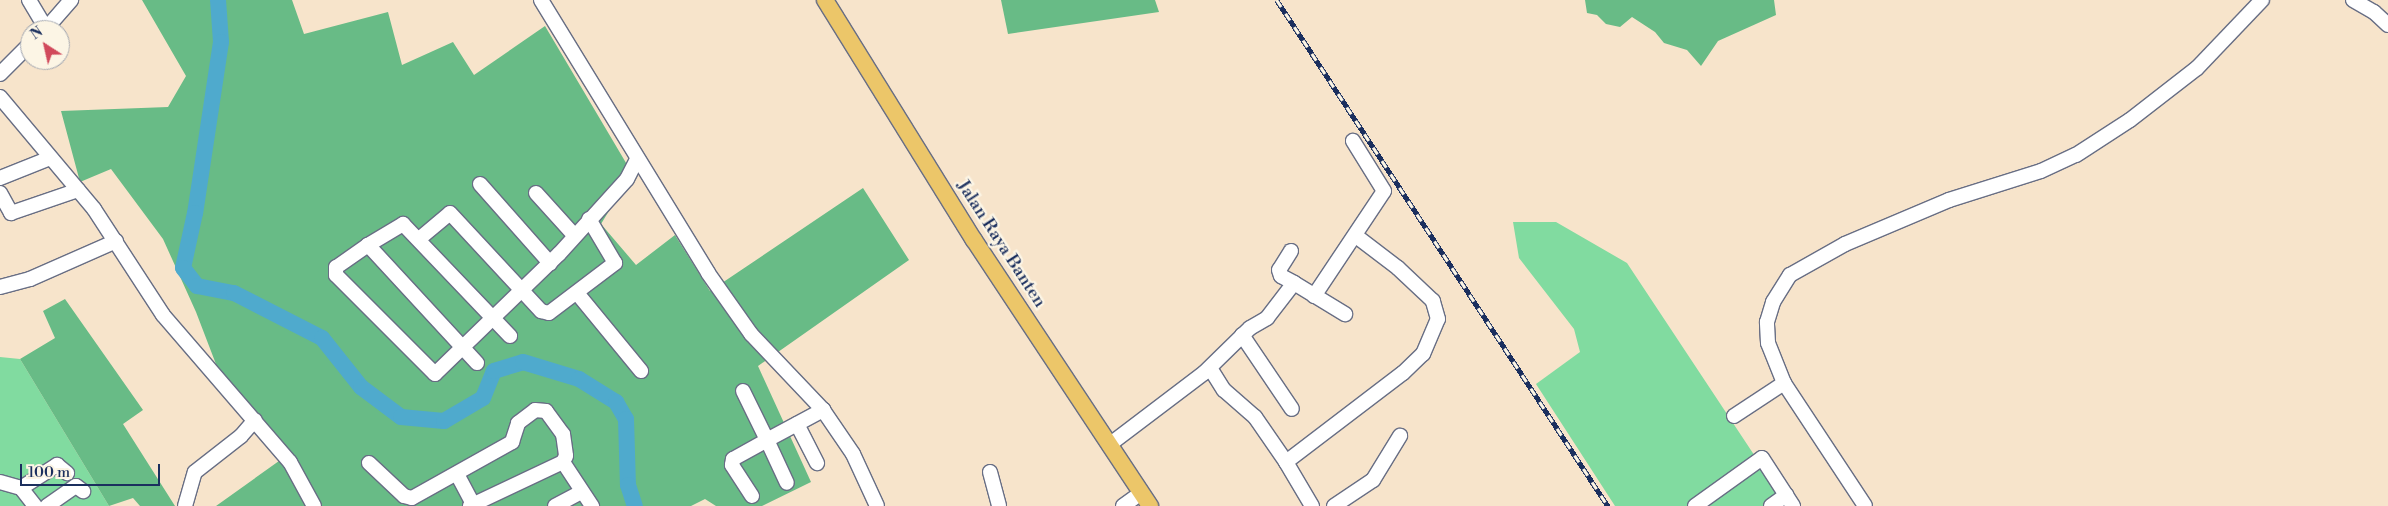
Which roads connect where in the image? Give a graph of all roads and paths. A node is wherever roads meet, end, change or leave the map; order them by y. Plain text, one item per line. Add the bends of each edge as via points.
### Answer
1 (29, 0) edge
2 (71, 0) edge
3 (541, 0) edge
4 (825, 0) edge
5 (2262, 0) edge
6 (2353, 0) edge
7 (41, 20) edge
8 (54, 20) edge
9 (2388, 25) edge
10 (20, 54) edge
11 (0, 74) edge
12 (0, 97) edge
13 (1353, 141) dead end
14 (50, 158) junction
15 (637, 160) junction
16 (0, 178) edge
17 (480, 184) dead end
18 (78, 190) junction
19 (0, 193) edge
20 (536, 193) dead end
21 (589, 219) junction
22 (574, 235) junction
23 (1356, 236) junction
24 (419, 239) junction
25 (116, 241) junction
26 (368, 245) junction
27 (1291, 251) dead end
28 (550, 264) junction
29 (1294, 283) junction
30 (0, 287) edge
31 (520, 289) junction
32 (577, 293) junction
33 (1314, 296) junction
34 (1345, 314) dead end
35 (492, 317) junction
36 (1242, 335) junction
37 (510, 336) dead end
38 (462, 346) junction
39 (478, 364) dead end
40 (1210, 368) junction
41 (640, 371) dead end
42 (1784, 383) junction
43 (743, 391) dead end
44 (1292, 409) dead end
45 (823, 410) junction
46 (1734, 416) dead end
47 (255, 420) junction
48 (797, 424) junction
49 (1400, 436) dead end
50 (766, 440) junction
51 (1110, 445) junction
52 (563, 462) junction
53 (1286, 462) junction
54 (369, 463) dead end
55 (817, 463) dead end
56 (990, 472) dead end
57 (67, 473) dead end
58 (457, 474) junction
59 (0, 482) edge
60 (788, 483) dead end
61 (22, 488) junction
62 (83, 491) dead end
63 (581, 492) junction
64 (752, 496) dead end
65 (1145, 500) edge
66 (1790, 501) edge
67 (471, 505) edge
68 (997, 505) edge
69 (35, 506) edge
70 (47, 506) edge
71 (185, 506) edge
72 (314, 506) edge
73 (554, 506) edge
74 (592, 506) edge
75 (877, 506) edge
76 (1123, 506) edge
77 (1312, 506) edge
78 (1334, 506) edge
79 (1695, 506) edge
80 (1771, 506) edge
81 (1866, 506) edge

1 - 7 street
2 - 8 street
3 - 15 street
4 - 51 main road, Jalan Raya Banten via 974,240
5 - 42 street via 2197,68 2130,120 2076,155 1880,229 1790,275 1773,302 1767,322 1768,343
6 - 9 street
10 - 11 street
12 - 14 street
13 - 23 street via 1384,191
14 - 16 street
14 - 18 street
15 - 21 street via 627,179
15 - 45 street via 708,273 751,334
17 - 28 street
18 - 19 street via 12,213
18 - 25 street
20 - 22 street
21 - 22 street
21 - 32 street via 616,263
22 - 28 street
23 - 33 street
23 - 53 street via 1398,268 1433,301 1438,320 1433,337 1423,354 1403,373
24 - 26 street via 401,224
24 - 31 street via 450,214
24 - 35 street
25 - 30 street via 30,278
25 - 47 street via 163,316
26 - 38 street
26 - 38 street via 336,267 339,278 433,374
27 - 29 street via 1279,270 1282,276
28 - 31 street
29 - 33 street
29 - 36 street via 1267,318
31 - 32 street via 545,313
31 - 35 street
32 - 41 street
33 - 34 street
35 - 37 street
35 - 38 street
36 - 40 street
36 - 44 street
38 - 39 street
40 - 51 street
40 - 53 street via 1224,390 1255,417
42 - 46 street
42 - 81 street
43 - 50 street
45 - 48 street
45 - 75 street via 852,454
47 - 71 street via 241,436 195,472
47 - 72 street via 290,462
48 - 50 street
48 - 55 street
49 - 78 street via 1374,480
50 - 60 street
50 - 64 street via 733,459 732,465
51 - 65 main road, Jalan Raya Banten
52 - 58 street via 566,456 561,430 546,410 539,408 518,423 512,442
52 - 63 street
52 - 67 street
53 - 77 street
54 - 58 street via 408,499
56 - 68 street
57 - 61 street via 57,465
58 - 67 street
59 - 61 street
61 - 69 street
62 - 70 street via 76,486
63 - 73 street
63 - 74 street
65 - 76 street
66 - 79 street via 1762,458
66 - 80 street

